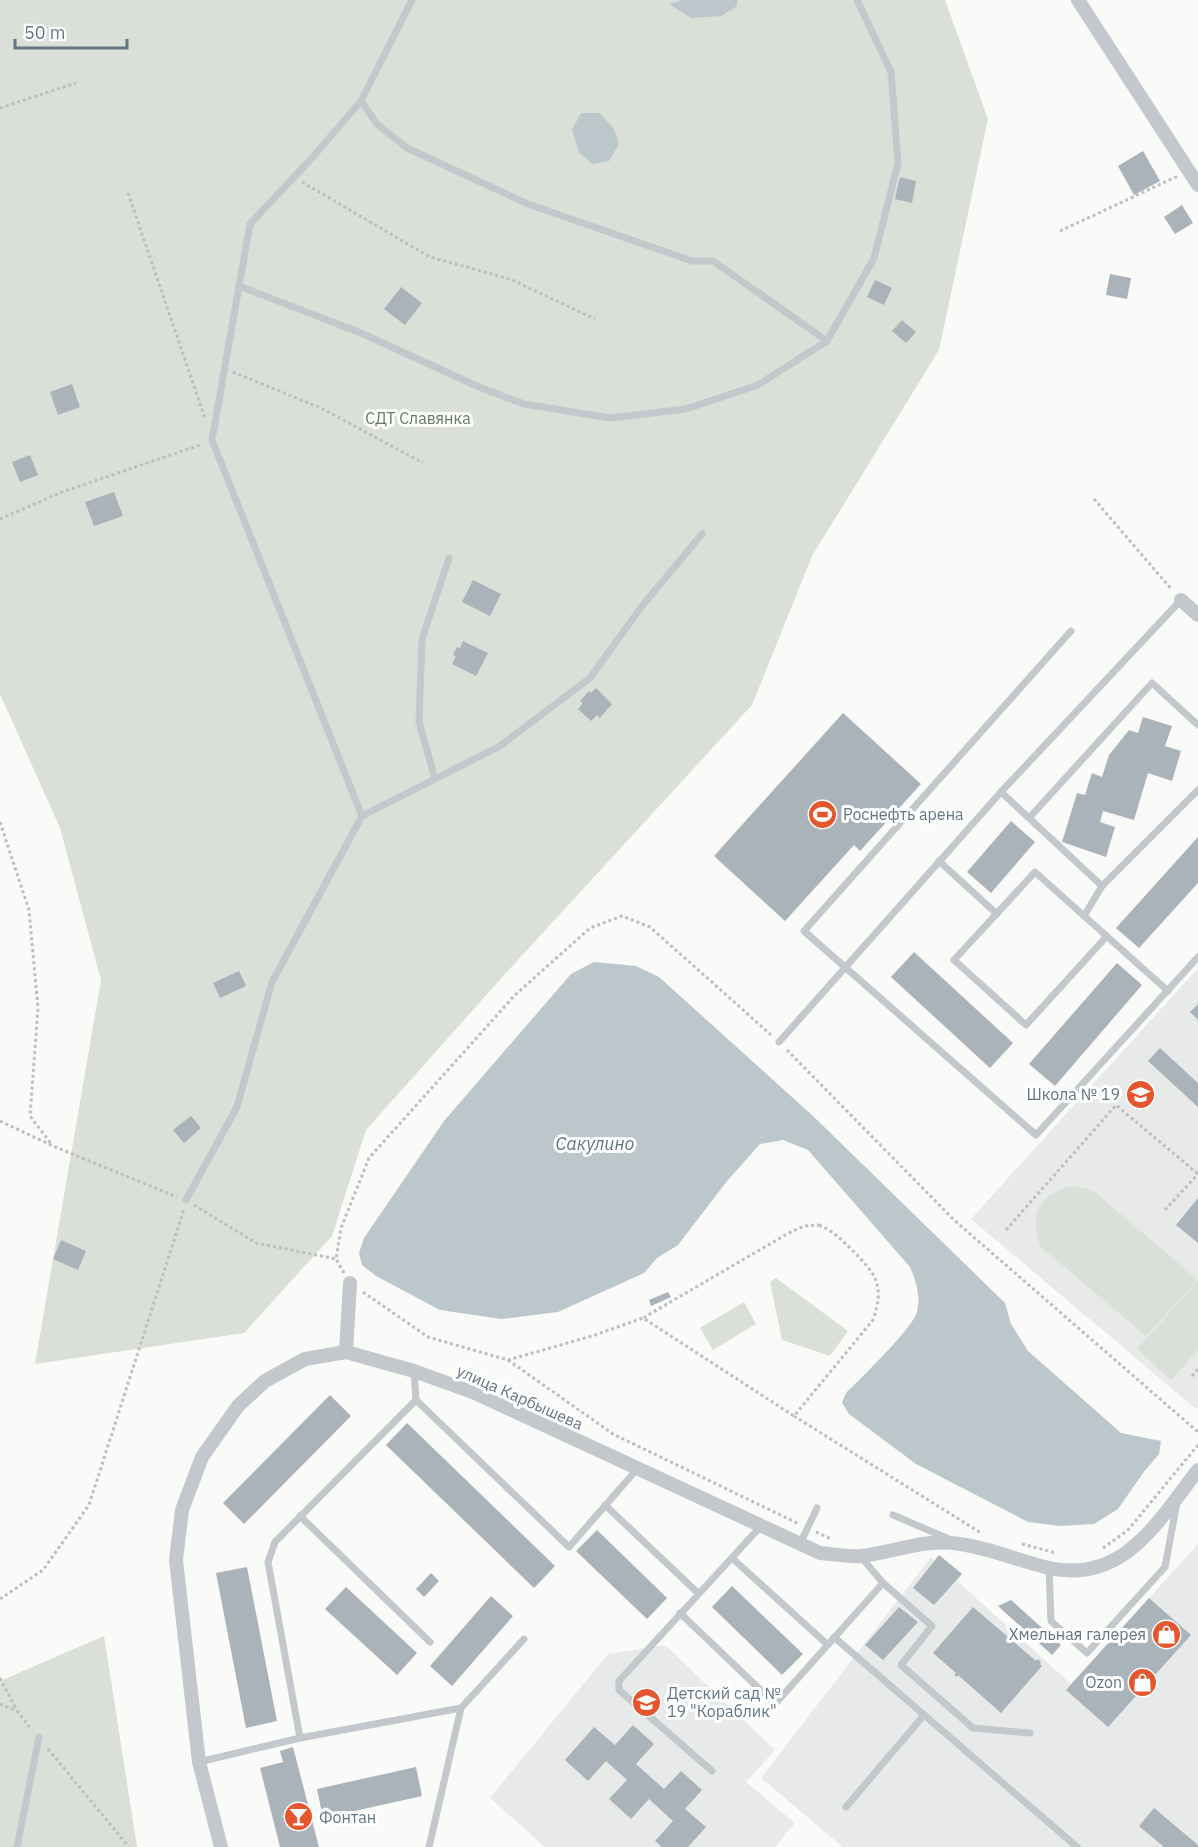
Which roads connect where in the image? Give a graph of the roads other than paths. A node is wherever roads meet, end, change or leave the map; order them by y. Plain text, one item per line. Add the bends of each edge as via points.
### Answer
1 (412, 0) edge
2 (857, 0) edge
3 (1078, 0) edge
4 (361, 101) junction
5 (1194, 169) edge
6 (1198, 185) edge
7 (239, 286) junction
8 (827, 341) junction
9 (702, 534) dead end
10 (448, 558) dead end
11 (1181, 600) joint
12 (1198, 615) edge
13 (1071, 631) dead end
14 (1198, 725) edge
15 (435, 779) junction
16 (1198, 790) edge
17 (1001, 792) junction
18 (362, 816) junction
19 (1029, 818) junction
20 (939, 861) junction
21 (1102, 886) junction
22 (997, 914) junction
23 (1084, 916) junction
24 (1107, 936) junction
25 (1198, 957) edge
26 (844, 967) junction
27 (1168, 991) junction
28 (779, 1042) road end
29 (186, 1200) road end
30 (350, 1283) road end
31 (346, 1352) junction
32 (414, 1371) junction
33 (416, 1400) junction
34 (638, 1468) junction
35 (1198, 1470) edge
36 (1179, 1494) junction
37 (606, 1505) junction
38 (817, 1508) dead end
39 (893, 1515) dead end
40 (300, 1516) junction
41 (761, 1526) junction
42 (800, 1544) junction
43 (960, 1544) junction
44 (860, 1556) junction
45 (732, 1558) junction
46 (1049, 1568) junction
47 (883, 1583) junction
48 (698, 1593) junction
49 (680, 1613) junction
50 (834, 1637) junction
51 (524, 1639) dead end
52 (430, 1642) dead end
53 (828, 1645) junction
54 (461, 1708) junction
55 (924, 1715) junction
56 (1030, 1733) dead end
57 (39, 1737) road end
58 (300, 1738) junction
59 (199, 1762) junction
60 (712, 1771) dead end
61 (846, 1807) dead end
62 (17, 1847) edge
63 (221, 1847) edge
64 (429, 1847) edge
65 (1077, 1847) edge

1 - 4 lane
2 - 8 lane via 891,72 898,163 874,258
3 - 5 street
4 - 7 lane via 250,224
4 - 8 lane via 377,124 407,148 528,204 692,261 713,261
5 - 6 street
7 - 8 lane via 361,333 524,404 610,418 686,409 758,385
7 - 18 lane via 212,440
9 - 15 lane via 642,606 590,678 500,746
10 - 15 lane via 422,639 419,722
11 - 12 street
11 - 17 lane
13 - 26 lane via 804,931
14 - 19 lane via 1152,682
15 - 18 lane
16 - 21 lane
17 - 19 lane
17 - 20 lane
18 - 29 lane via 272,982 237,1107
19 - 21 lane
20 - 22 lane
20 - 26 lane
21 - 23 lane
22 - 23 lane via 1035,872
22 - 24 lane via 954,960 1026,1025
23 - 24 lane
24 - 27 lane
25 - 27 lane
26 - 27 lane via 1036,1135
26 - 28 lane
30 - 31 street
31 - 32 street, улица Карбышева
31 - 59 street, улица Карбышева via 305,1359 265,1381 238,1406 202,1457 182,1510 176,1560
32 - 33 lane
32 - 34 street, улица Карбышева via 475,1393
33 - 37 lane via 568,1547
33 - 40 lane
34 - 37 lane
34 - 41 street, улица Карбышева
35 - 36 street, улица Карбышева
36 - 46 street, улица Карбышева via 1146,1535 1122,1557 1097,1568 1072,1572
36 - 46 lane via 1165,1567 1087,1653 1051,1621
37 - 48 lane
38 - 42 lane
39 - 43 lane
40 - 52 lane
40 - 58 lane via 275,1542 268,1562
41 - 42 street, улица Карбышева
41 - 45 lane
42 - 44 street, улица Карбышева via 820,1553
43 - 44 street, улица Карбышева via 922,1542
43 - 46 street, улица Карбышева
44 - 47 lane
45 - 48 lane
45 - 53 lane
47 - 50 lane
47 - 56 lane via 932,1626 901,1665 973,1728
48 - 49 lane
49 - 53 lane via 775,1704
49 - 60 lane via 619,1681 619,1690
50 - 53 lane
50 - 55 lane
51 - 54 lane
54 - 58 lane
54 - 64 lane
55 - 61 lane
55 - 65 lane
57 - 62 lane
58 - 59 lane
59 - 63 street, улица Карбышева

